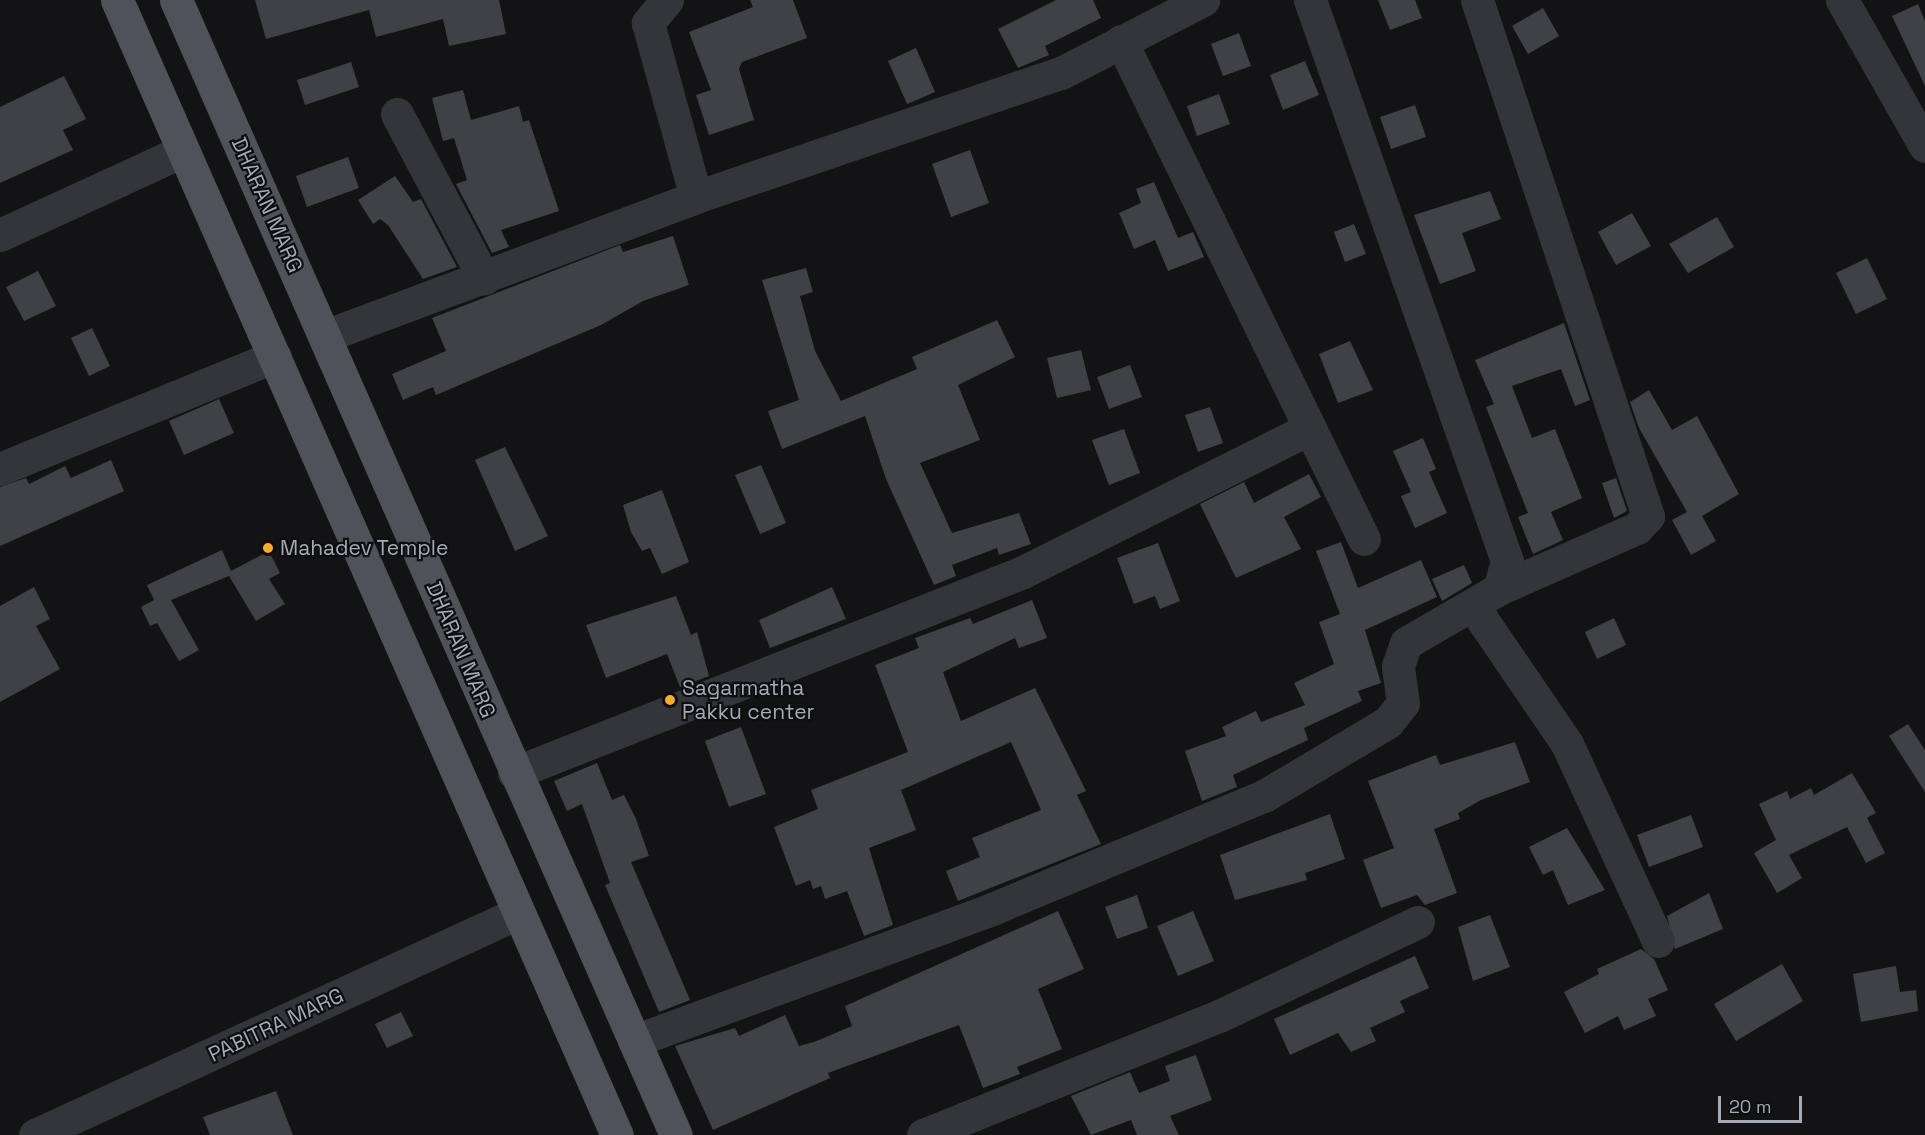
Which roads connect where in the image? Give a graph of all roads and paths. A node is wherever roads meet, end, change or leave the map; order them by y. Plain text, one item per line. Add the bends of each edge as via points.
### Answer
1 (117, 0) edge
2 (176, 0) edge
3 (668, 0) edge
4 (1203, 0) edge
5 (1310, 0) edge
6 (1477, 0) edge
7 (1842, 0) edge
8 (1121, 41) junction
9 (397, 114) dead end
10 (1925, 146) edge
11 (183, 151) junction
12 (696, 197) junction
13 (0, 235) edge
14 (484, 278) junction
15 (325, 336) junction
16 (275, 356) junction
17 (1310, 428) junction
18 (0, 469) edge
19 (1364, 539) dead end
20 (1486, 597) junction
21 (514, 773) junction
22 (516, 914) junction
23 (1418, 922) dead end
24 (1658, 941) dead end
25 (634, 1041) junction
26 (35, 1135) edge
27 (617, 1135) edge
28 (676, 1135) edge
29 (923, 1135) edge

1 - 11 main road
2 - 15 main road, DHARAN MARG
3 - 12 street via 648,23
4 - 8 street
5 - 20 street via 1507,561
6 - 20 street via 1648,516 1637,528
7 - 10 street
8 - 12 street via 1061,73 994,98
8 - 17 street
9 - 14 street
11 - 13 street
11 - 16 main road
12 - 14 street
14 - 15 street
15 - 21 main road, DHARAN MARG
16 - 18 street
16 - 22 main road
17 - 19 street
17 - 21 street via 1023,572
20 - 24 street via 1567,744
20 - 25 street via 1406,643 1398,666 1404,703 1388,722 1264,796 992,909
21 - 25 main road, DHARAN MARG
22 - 26 street, PABITRA MARG
22 - 27 main road
23 - 29 street via 1219,1016
25 - 28 main road, DHARAN MARG

